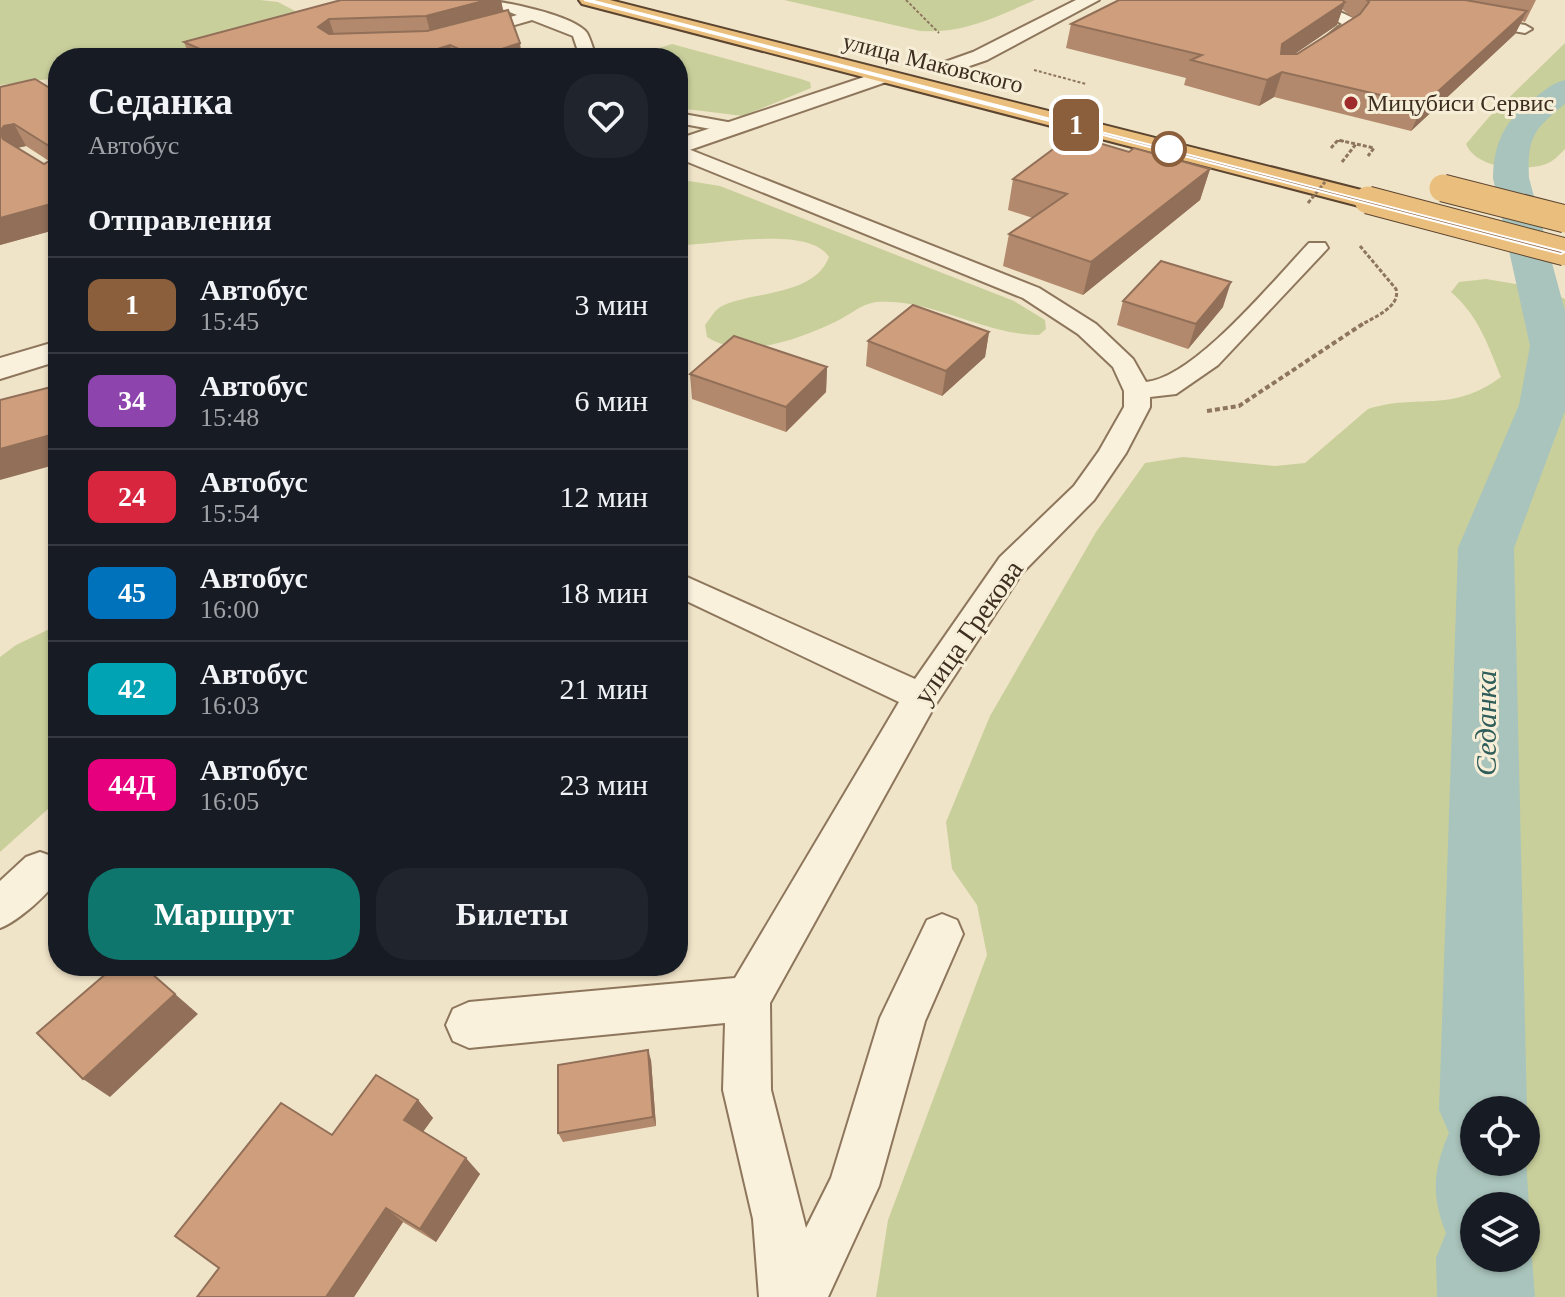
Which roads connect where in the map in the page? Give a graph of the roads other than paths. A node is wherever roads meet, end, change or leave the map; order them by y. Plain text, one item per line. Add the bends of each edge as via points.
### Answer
1 (485, 0) edge
2 (588, 0) edge
3 (1090, 0) edge
4 (1281, 0) edge
5 (533, 15) junction
6 (1451, 16) edge
7 (1525, 29) edge
8 (457, 37) edge
9 (585, 48) edge
10 (1307, 58) edge
11 (941, 65) joint
12 (980, 75) dead end
13 (885, 76) junction
14 (688, 120) edge
15 (733, 128) junction
16 (688, 145) edge
17 (688, 153) edge
18 (1416, 182) dead end
19 (1565, 219) edge
20 (1317, 248) dead end
21 (1565, 252) edge
22 (48, 354) edge
23 (0, 369) edge
24 (1137, 399) junction
25 (688, 589) edge
26 (921, 697) junction
27 (40, 870) dead end
28 (0, 909) edge
29 (942, 934) dead end
30 (748, 999) junction
31 (469, 1025) dead end
32 (786, 1297) edge
33 (800, 1297) edge

1 - 5 lane
2 - 13 highway, улица Маковского
3 - 11 street via 980,56
4 - 10 lane via 1332,12 1350,22 1349,29
5 - 8 lane
5 - 9 lane via 580,34
6 - 7 lane
11 - 12 highway, улица Маковского
13 - 15 street
13 - 21 highway, улица Маковского, bridge
14 - 15 lane
15 - 16 street
17 - 24 lane via 1031,293 1087,329 1124,364
18 - 19 highway, bridge
20 - 24 lane via 1209,360 1167,388
22 - 23 street
24 - 26 lane, улица Грекова via 1112,453 1084,493 1011,565
25 - 26 lane
26 - 30 lane, улица Грекова
27 - 28 lane
29 - 33 lane via 903,1018 854,1186
30 - 31 lane
30 - 32 lane, улица Грекова via 747,1090 779,1219

